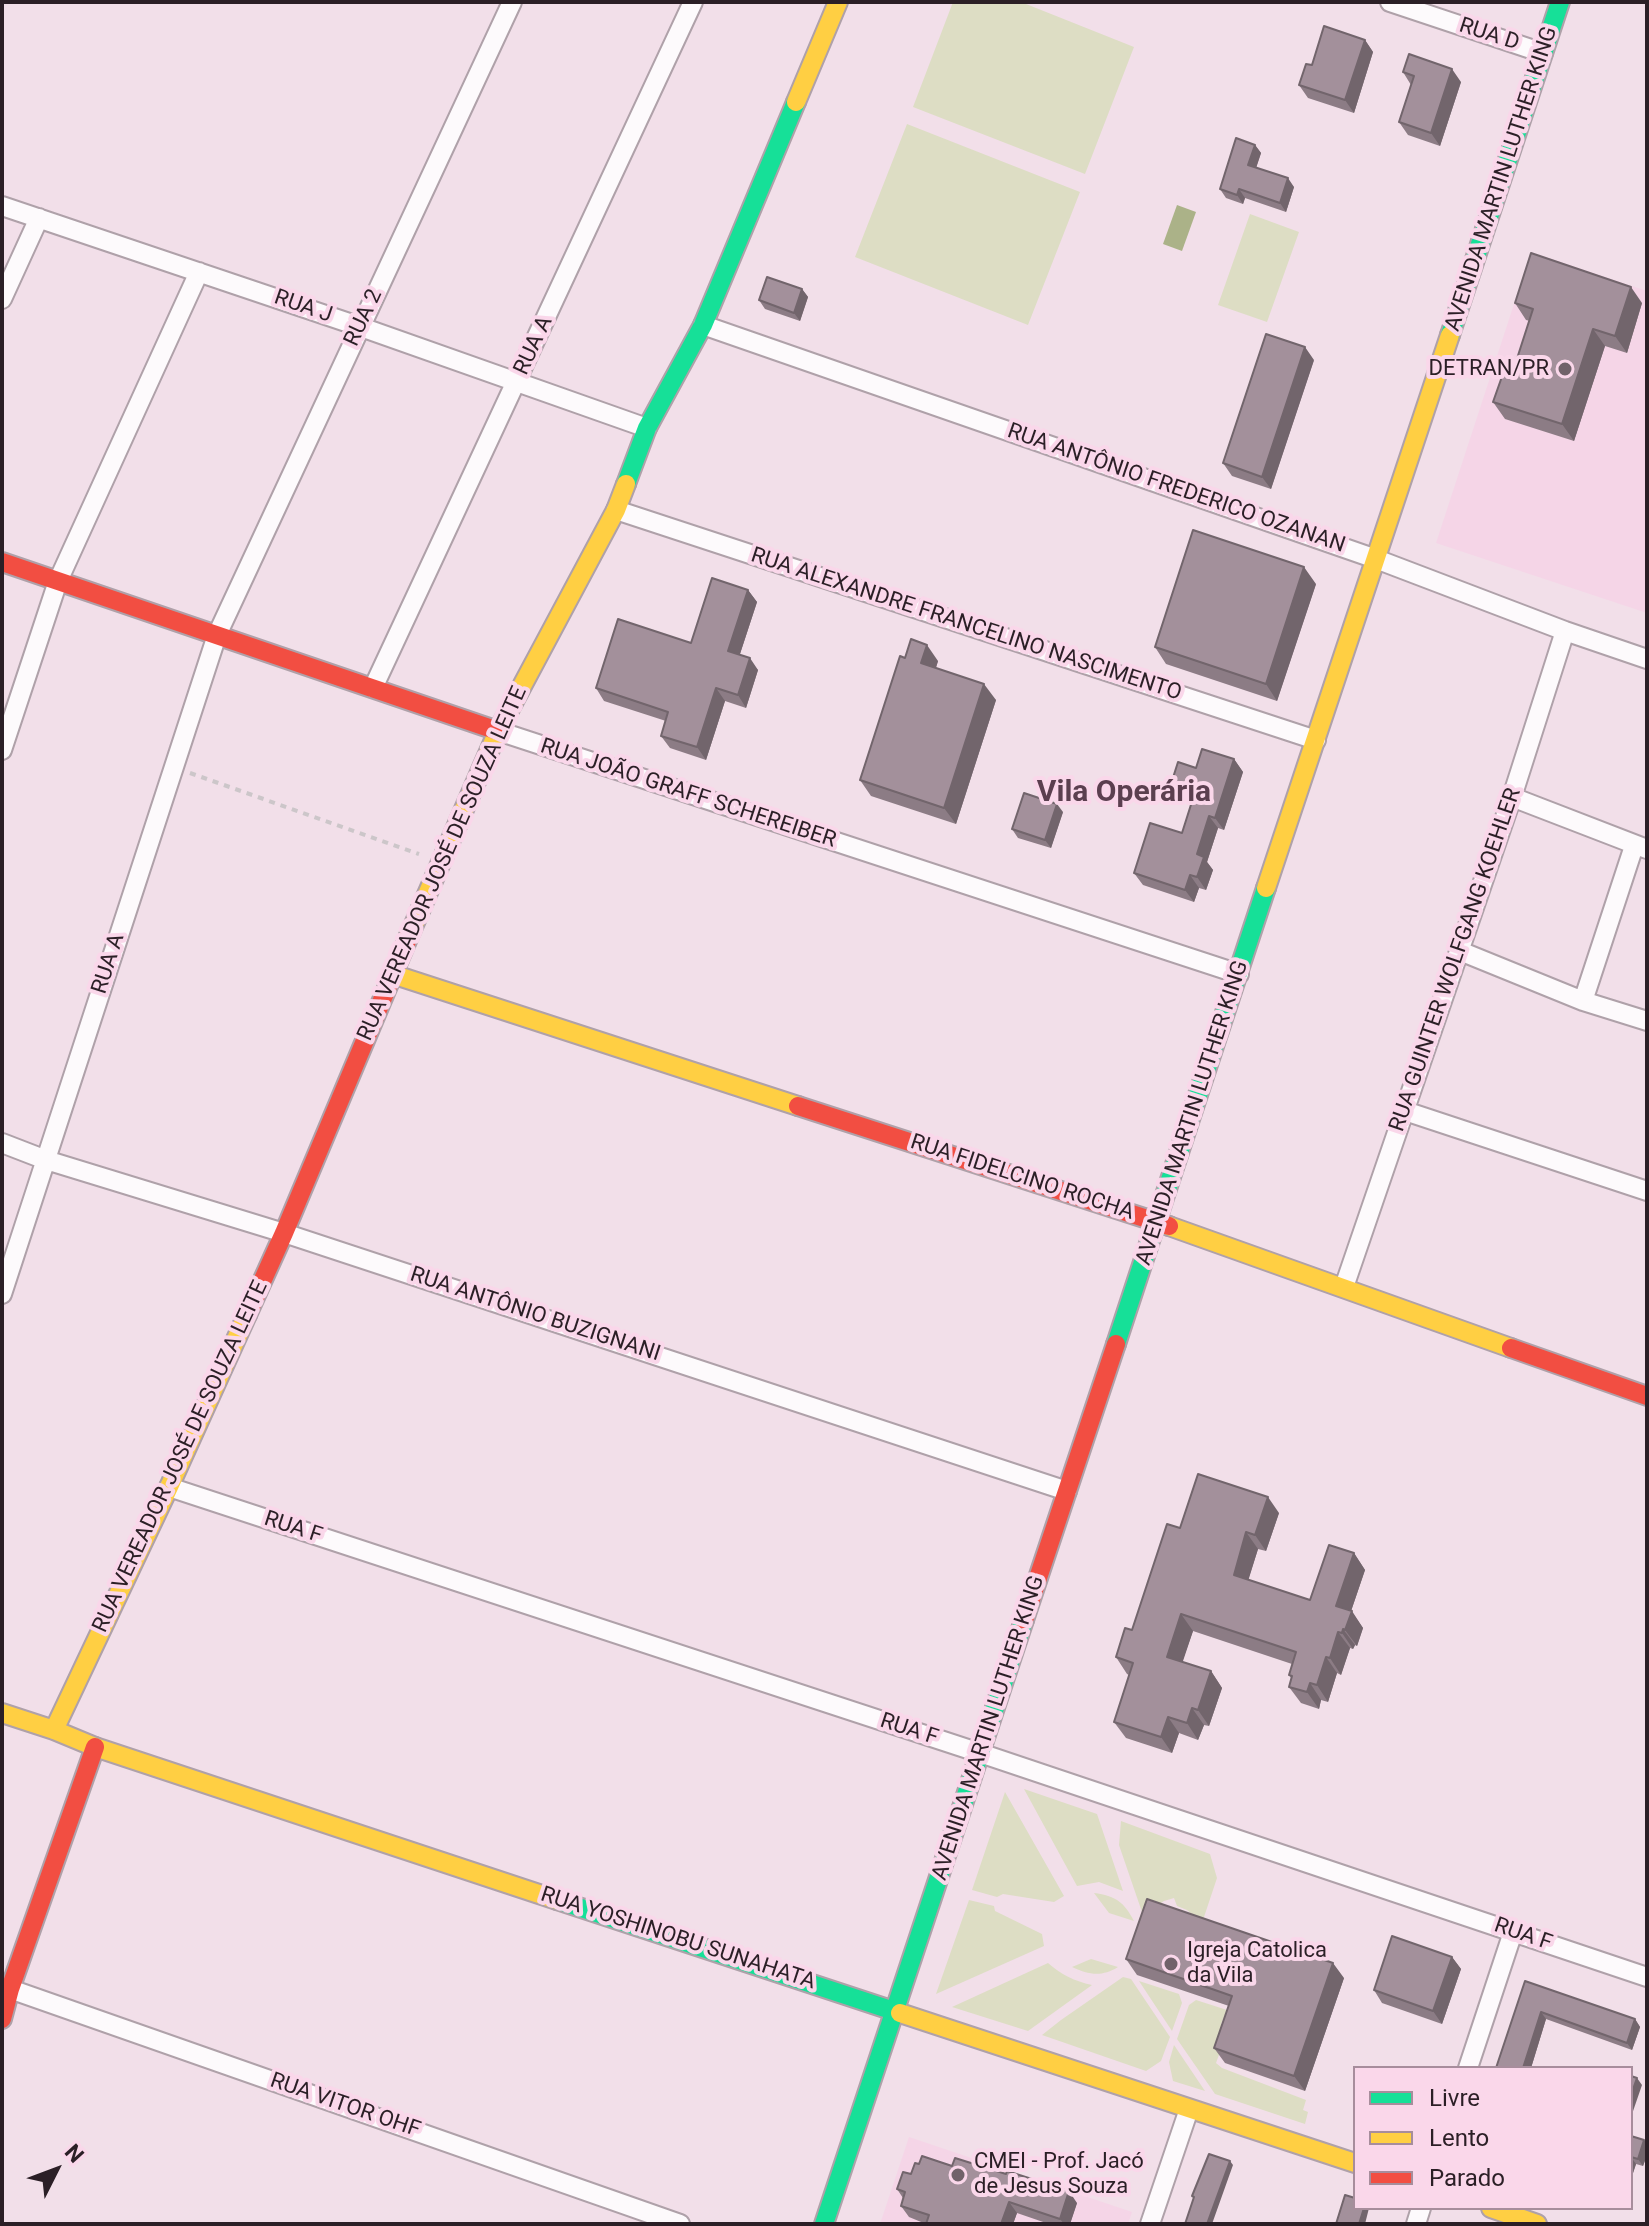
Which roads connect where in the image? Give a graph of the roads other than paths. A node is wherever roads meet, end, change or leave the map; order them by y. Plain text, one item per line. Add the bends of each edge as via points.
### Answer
1 (512, 2) edge
2 (693, 2) edge
3 (838, 2) edge
4 (1390, 2) edge
5 (1560, 2) edge
6 (1543, 53) junction
7 (2, 206) edge
8 (39, 218) junction
9 (199, 272) junction
10 (2, 299) edge
11 (703, 325) junction
12 (361, 327) junction
13 (517, 382) junction
14 (647, 428) junction
15 (616, 510) junction
16 (1376, 559) junction
17 (2, 562) edge
18 (58, 581) junction
19 (1565, 631) junction
20 (217, 635) junction
21 (1647, 659) edge
22 (373, 688) junction
23 (498, 731) junction
24 (1316, 740) junction
25 (2, 750) edge
26 (1512, 797) junction
27 (1640, 848) edge
28 (1460, 951) junction
29 (392, 974) junction
30 (1239, 974) junction
31 (1583, 1001) junction
32 (1647, 1021) edge
33 (1405, 1111) junction
34 (2, 1143) edge
35 (46, 1160) junction
36 (1647, 1191) edge
37 (1157, 1222) junction
38 (284, 1233) junction
39 (1344, 1287) junction
40 (2, 1294) edge
41 (1647, 1396) edge
42 (169, 1487) junction
43 (1067, 1491) junction
44 (2, 1713) edge
45 (54, 1730) junction
46 (95, 1747) junction
47 (980, 1753) junction
48 (1513, 1932) junction
49 (1647, 1977) edge
50 (10, 1989) junction
51 (896, 2010) junction
52 (2, 2019) edge
53 (1469, 2066) edge
54 (1189, 2109) junction
55 (1353, 2162) edge
56 (1497, 2210) edge
57 (680, 2224) edge
58 (824, 2224) edge
59 (1150, 2224) edge
60 (1537, 2224) edge

1 - 12 street, RUA 2
2 - 13 street, RUA A
3 - 11 street, RUA VEREADOR JOSÉ DE SOUZA LEITE
4 - 6 street, RUA D
5 - 6 street, AVENIDA MARTIN LUTHER KING
6 - 16 street, AVENIDA MARTIN LUTHER KING
7 - 8 street, RUA J
8 - 9 street, RUA J
8 - 10 street
9 - 12 street, RUA J
9 - 18 street
11 - 14 street, RUA VEREADOR JOSÉ DE SOUZA LEITE
11 - 16 street, RUA ANTÔNIO FREDERICO OZANAN
12 - 13 street, RUA J
12 - 20 street, RUA 2
13 - 14 street, RUA J
13 - 22 street, RUA A
14 - 15 street, RUA VEREADOR JOSÉ DE SOUZA LEITE
15 - 23 street, RUA VEREADOR JOSÉ DE SOUZA LEITE
15 - 24 street, RUA ALEXANDRE FRANCELINO NASCIMENTO
16 - 19 street, RUA ANTÔNIO FREDERICO OZANAN
16 - 24 street, AVENIDA MARTIN LUTHER KING
17 - 18 street, RUA JOÃO GRAFF SCHEREIBER
18 - 20 street, RUA JOÃO GRAFF SCHEREIBER
18 - 25 street
19 - 21 street, RUA ANTÔNIO FREDERICO OZANAN
19 - 26 street, RUA GUINTER WOLFGANG KOEHLER
20 - 22 street, RUA JOÃO GRAFF SCHEREIBER
20 - 35 street, RUA A
22 - 23 street, RUA JOÃO GRAFF SCHEREIBER
23 - 29 street, RUA VEREADOR JOSÉ DE SOUZA LEITE
23 - 30 street, RUA JOÃO GRAFF SCHEREIBER
24 - 30 street, AVENIDA MARTIN LUTHER KING
26 - 27 street
26 - 28 street, RUA GUINTER WOLFGANG KOEHLER
27 - 31 street
28 - 31 street
28 - 33 street, RUA GUINTER WOLFGANG KOEHLER
29 - 37 street, RUA FIDELCINO ROCHA
29 - 38 street, RUA VEREADOR JOSÉ DE SOUZA LEITE
30 - 37 street, AVENIDA MARTIN LUTHER KING
31 - 32 street
33 - 36 street
33 - 39 street, RUA GUINTER WOLFGANG KOEHLER
34 - 35 street, RUA ANTÔNIO BUZIGNANI
35 - 38 street, RUA ANTÔNIO BUZIGNANI
35 - 40 street, RUA A
37 - 39 street, RUA FIDELCINO ROCHA
37 - 43 street, AVENIDA MARTIN LUTHER KING
38 - 42 street, RUA VEREADOR JOSÉ DE SOUZA LEITE
38 - 43 street, RUA ANTÔNIO BUZIGNANI
39 - 41 street, RUA FIDELCINO ROCHA
42 - 45 street, RUA VEREADOR JOSÉ DE SOUZA LEITE
42 - 47 street, RUA F
43 - 47 street, AVENIDA MARTIN LUTHER KING
44 - 45 street, RUA YOSHINOBU SUNAHATA
45 - 46 street, RUA YOSHINOBU SUNAHATA
46 - 50 street
46 - 51 street, RUA YOSHINOBU SUNAHATA
47 - 48 street, RUA F
47 - 51 street, AVENIDA MARTIN LUTHER KING
48 - 49 street, RUA F
48 - 53 street
50 - 52 street
50 - 57 street, RUA VITOR OHF
51 - 54 street, RUA YOSHINOBU SUNAHATA
51 - 58 street, AVENIDA MARTIN LUTHER KING
54 - 55 street, RUA YOSHINOBU SUNAHATA
54 - 59 street
56 - 60 street

